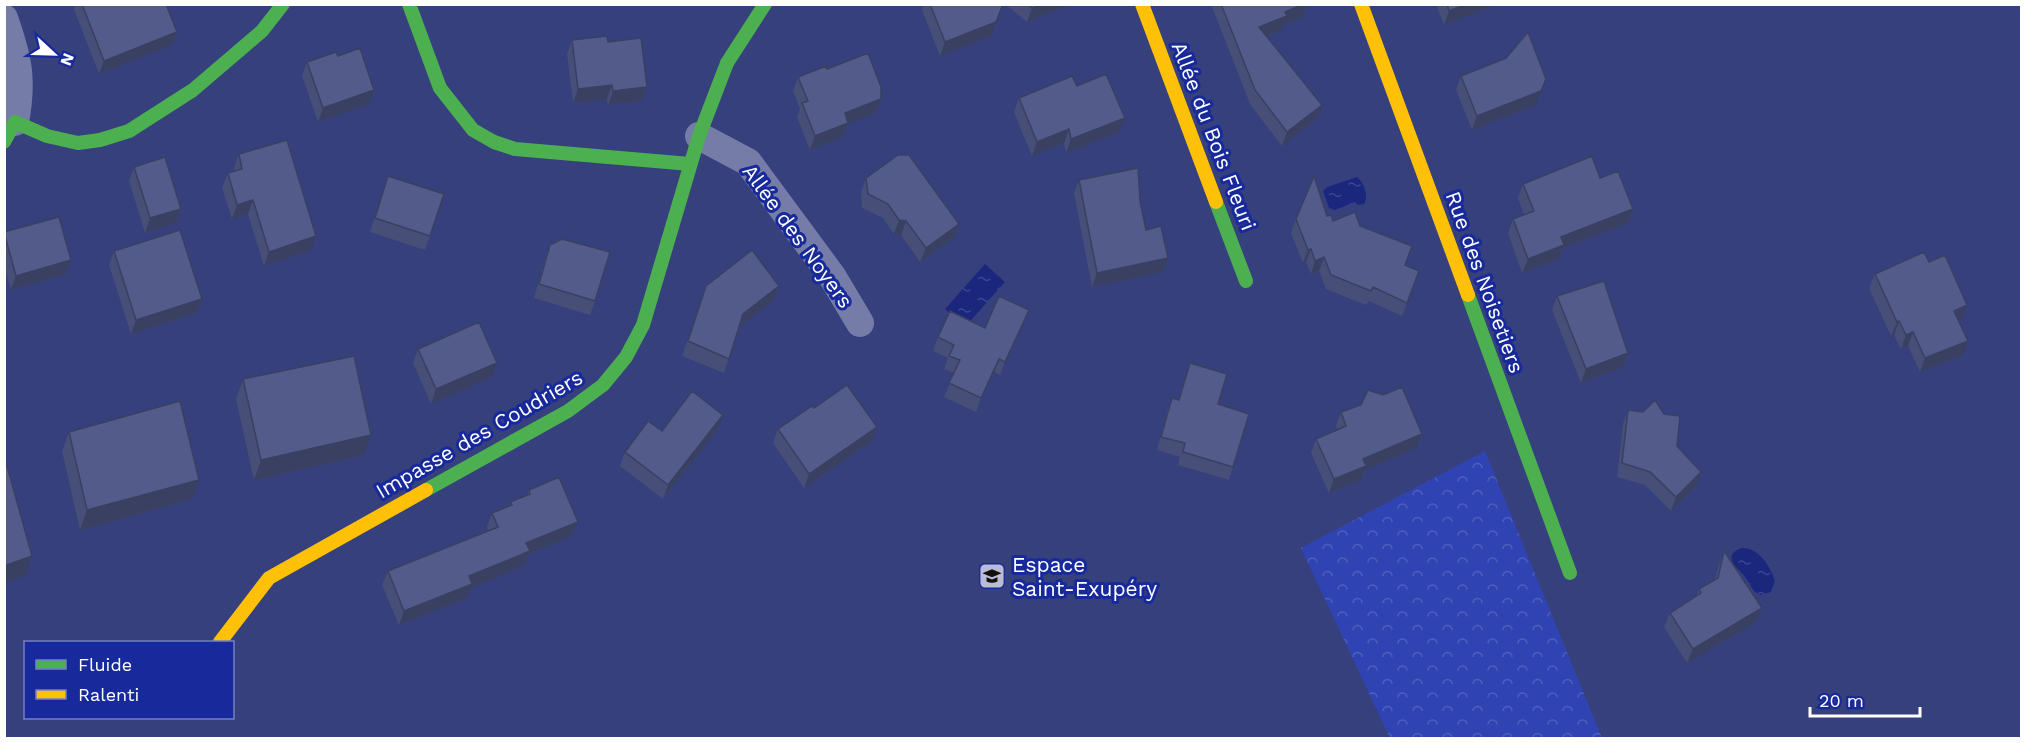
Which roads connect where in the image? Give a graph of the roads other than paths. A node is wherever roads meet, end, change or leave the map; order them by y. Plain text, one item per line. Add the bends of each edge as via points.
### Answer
1 (283, 4) edge
2 (409, 4) edge
3 (765, 4) edge
4 (1142, 4) edge
5 (1361, 4) edge
6 (4, 18) edge
7 (10, 132) edge
8 (699, 136) junction
9 (690, 164) junction
10 (1246, 281) dead end
11 (860, 323) dead end
12 (1570, 573) dead end
13 (221, 641) edge

1 - 7 street via 262,31 193,90 129,131 78,143
2 - 9 street via 440,88 473,130 494,142 515,149
3 - 8 street, Impasse des Coudriers via 727,63
4 - 10 street, Allée du Bois Fleuri
5 - 12 street, Rue des Noisetiers
6 - 7 street via 17,56 20,96
8 - 9 street, Impasse des Coudriers
8 - 11 street, Allée des Noyers via 748,162 832,276
9 - 13 street, Impasse des Coudriers via 643,325 626,357 603,385 568,411 269,578

